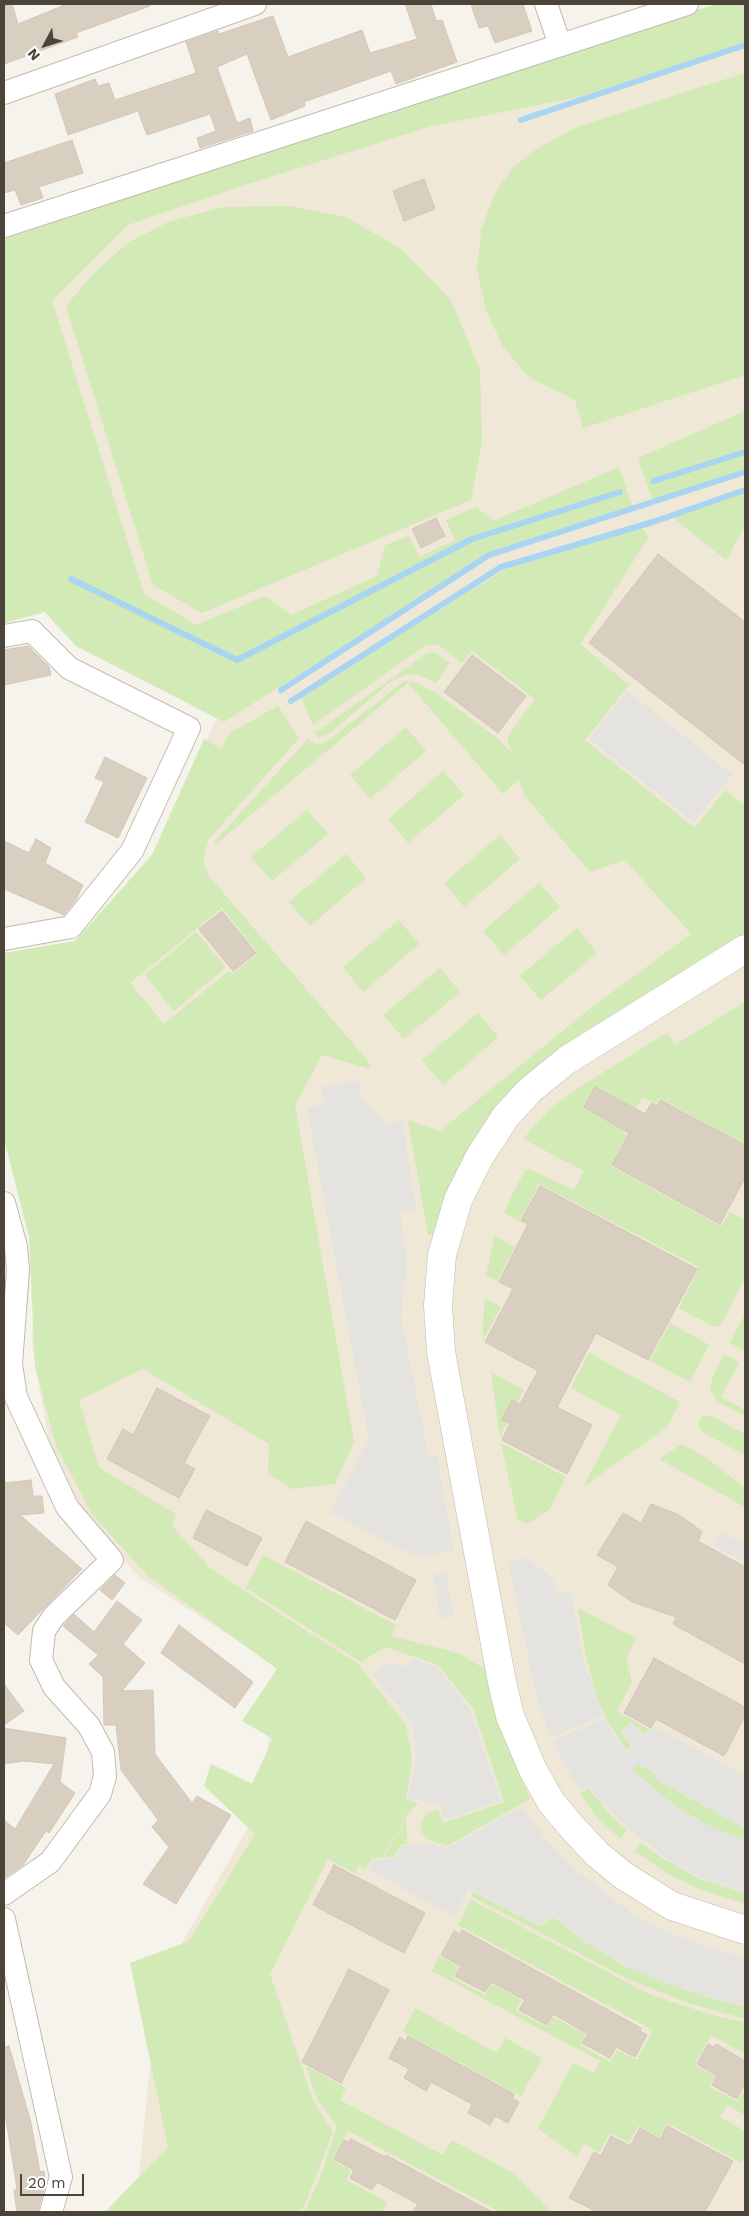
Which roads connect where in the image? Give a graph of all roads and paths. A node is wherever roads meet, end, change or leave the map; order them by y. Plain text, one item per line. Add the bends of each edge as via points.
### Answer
1 (255, 4) edge
2 (546, 4) edge
3 (687, 4) edge
4 (560, 45) junction
5 (4, 93) edge
6 (4, 226) edge
7 (4, 636) edge
8 (4, 939) edge
9 (745, 949) edge
10 (4, 1203) edge
11 (11, 1269) edge
12 (4, 1894) edge
13 (4, 1919) edge
14 (745, 1930) edge
15 (51, 2212) edge

1 - 5 street
2 - 4 street
3 - 4 street
4 - 6 street
7 - 8 street via 32,631 69,668 189,728 132,851 71,927
9 - 14 street via 567,1060 511,1110 483,1149 458,1200 442,1254 438,1305 442,1358 502,1682 510,1716 533,1770 551,1802 571,1826 597,1854 624,1876 672,1906
10 - 11 street via 16,1247
11 - 12 street via 11,1364 16,1398 67,1507 112,1560 54,1616 44,1632 41,1660 54,1687 89,1726 103,1752 104,1776 100,1794 50,1862
13 - 15 street via 61,2177

